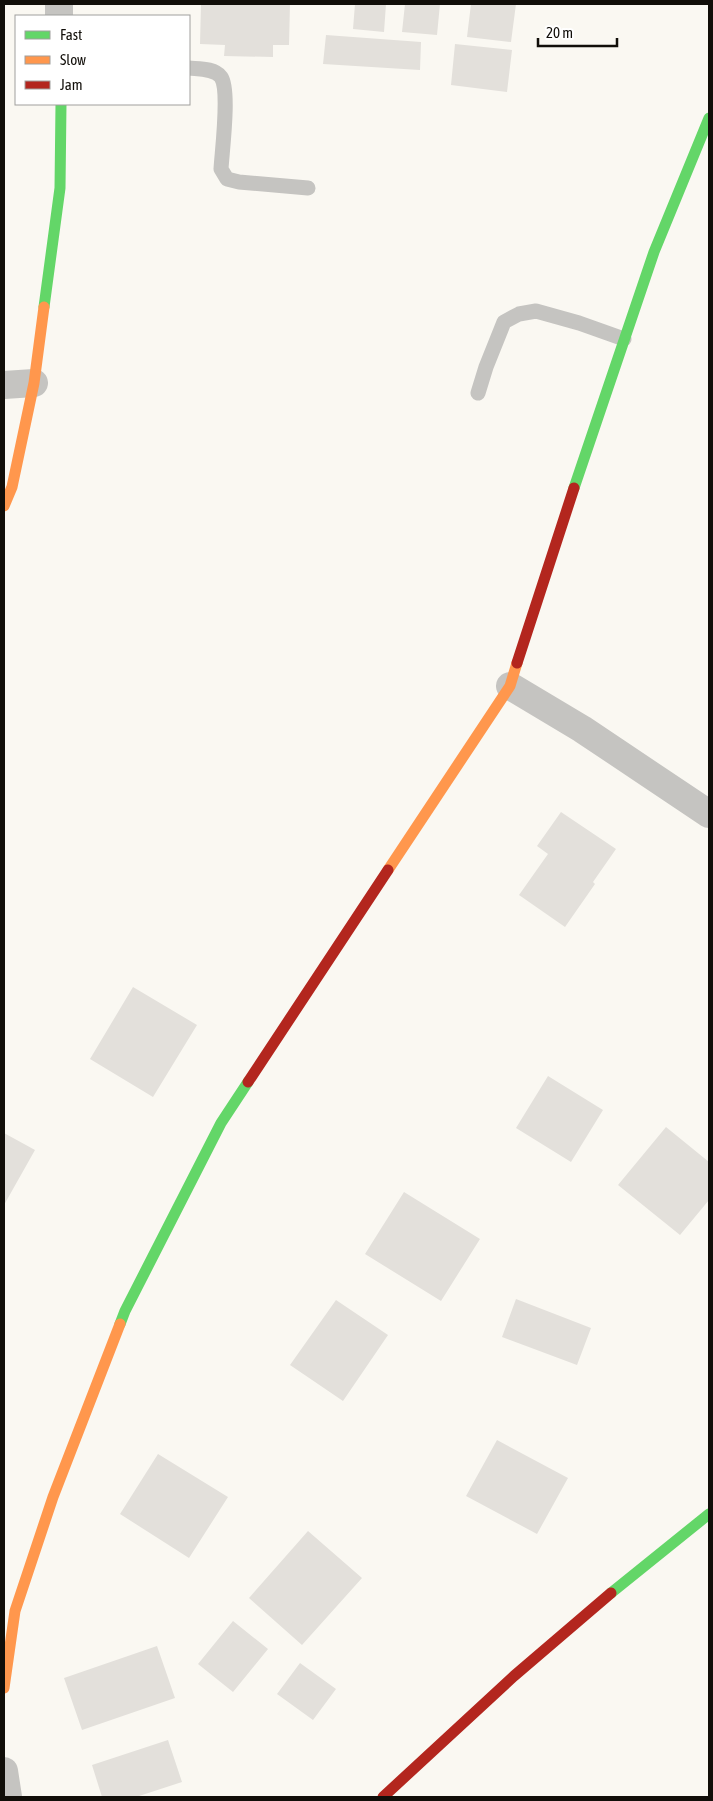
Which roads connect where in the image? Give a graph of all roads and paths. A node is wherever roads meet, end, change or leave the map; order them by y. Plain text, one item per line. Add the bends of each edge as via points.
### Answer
1 (190, 68) edge
2 (61, 105) edge
3 (709, 118) edge
4 (308, 188) dead end
5 (624, 339) junction
6 (34, 383) junction
7 (4, 385) edge
8 (478, 393) dead end
9 (4, 506) edge
10 (510, 686) junction
11 (709, 814) edge
12 (709, 1514) edge
13 (4, 1688) edge
14 (4, 1771) edge
15 (8, 1797) edge
16 (383, 1797) edge

1 - 4 lane via 210,70 221,77 226,91 221,169 227,179
2 - 6 street via 60,188
3 - 5 street via 654,252
5 - 8 lane via 536,312 519,314 504,322
5 - 10 street
6 - 7 street
6 - 9 street via 12,488
10 - 11 street via 582,729
10 - 13 street via 221,1123 124,1312 53,1497 15,1611
12 - 16 street via 514,1676
14 - 15 street

